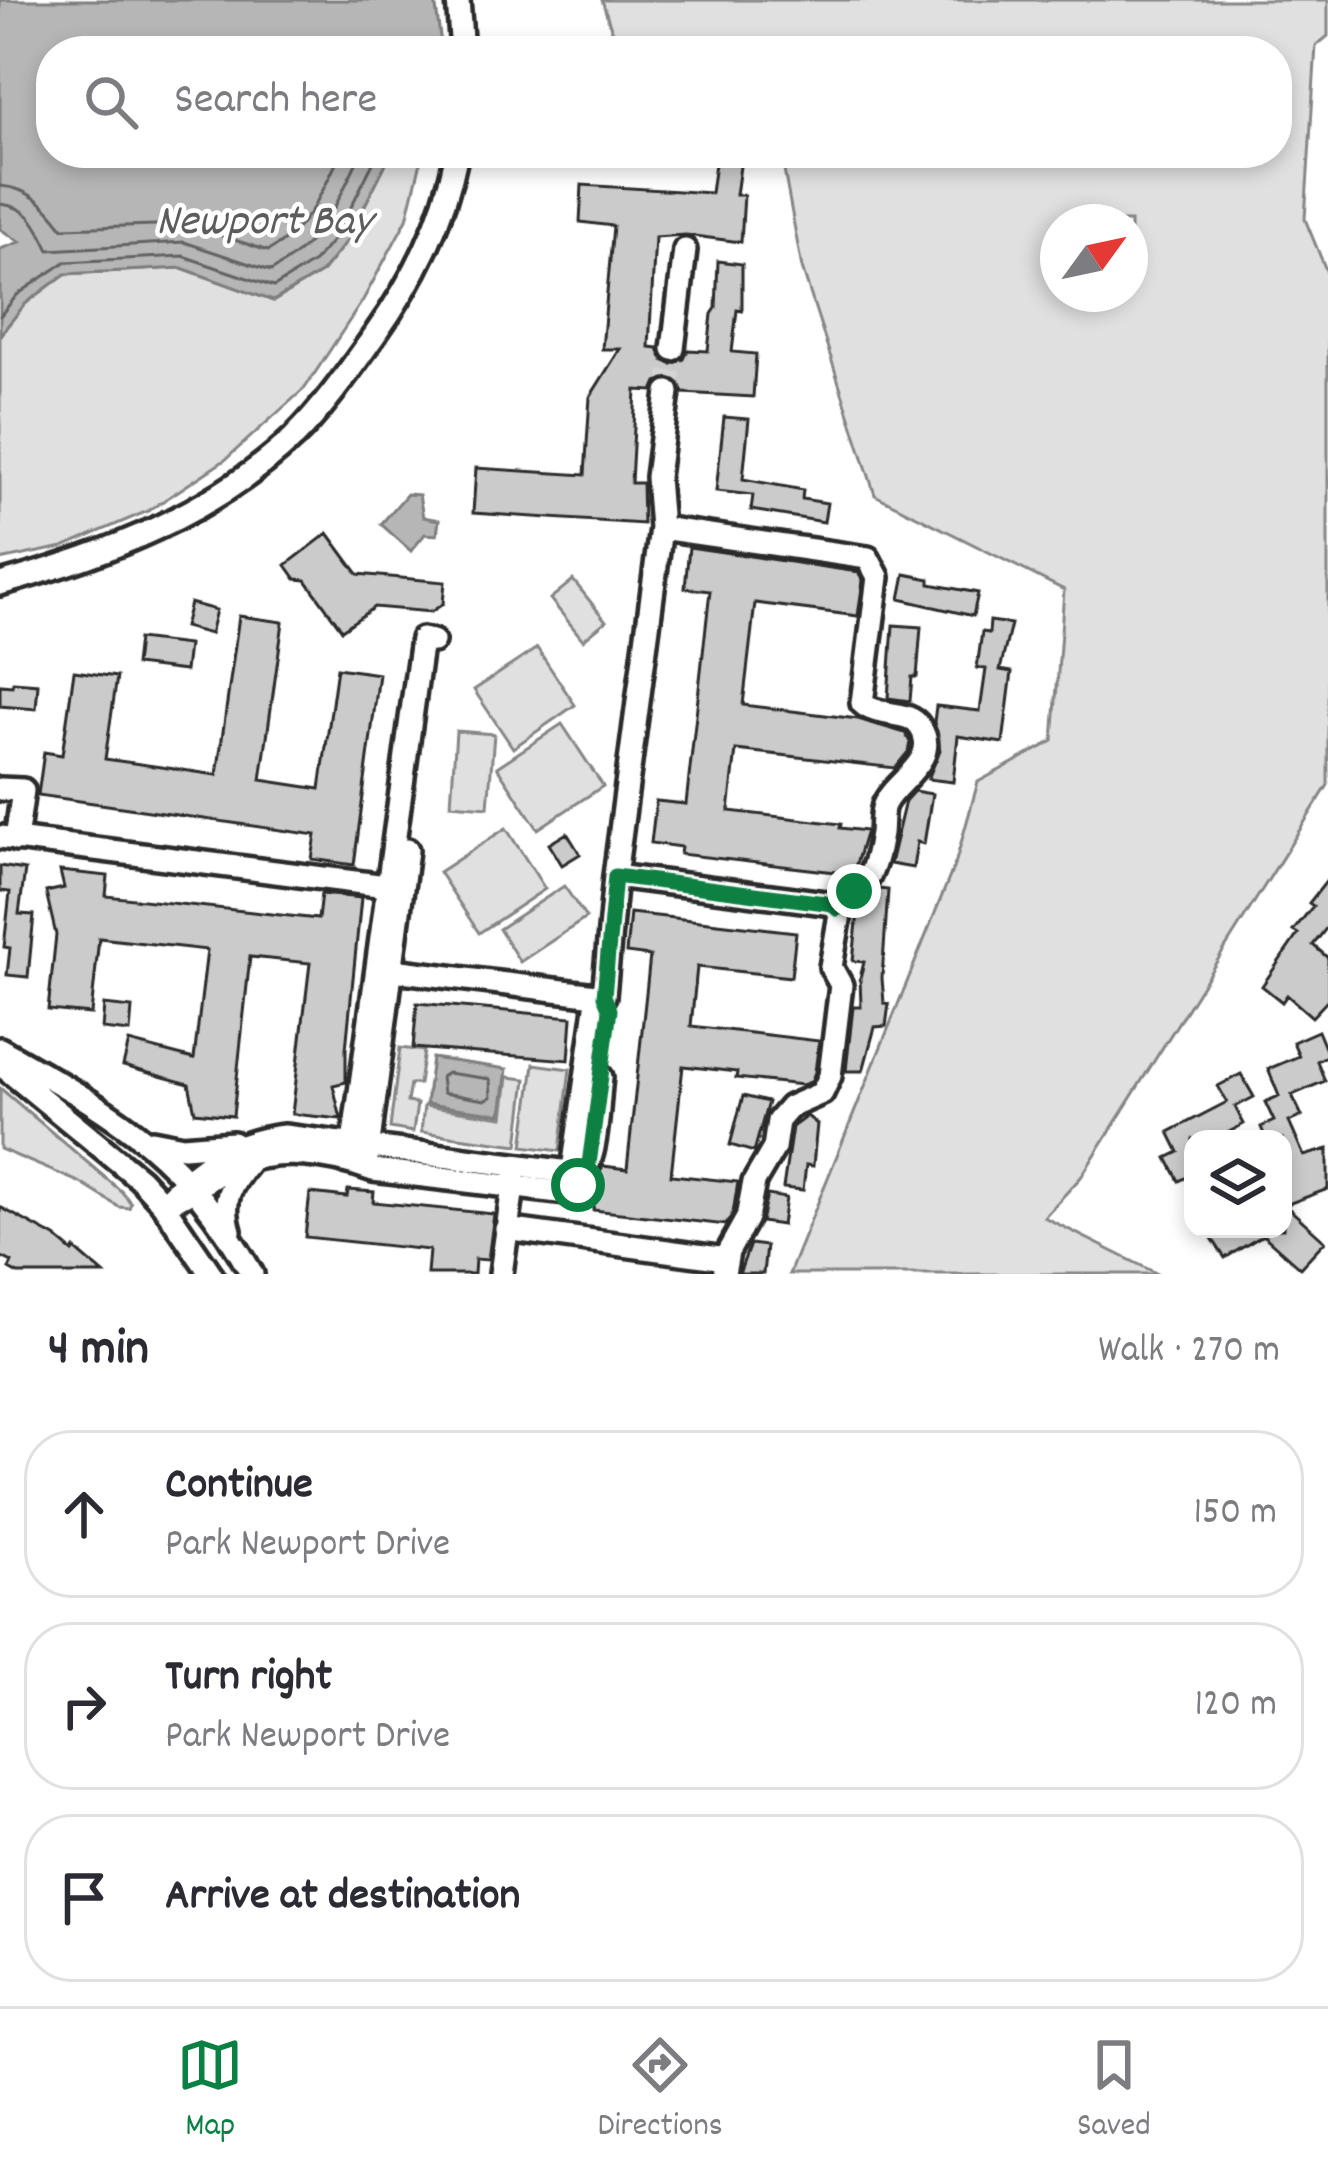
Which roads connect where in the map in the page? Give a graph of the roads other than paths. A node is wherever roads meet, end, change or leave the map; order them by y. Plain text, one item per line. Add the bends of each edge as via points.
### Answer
1 (458, 0) edge
2 (461, 36) edge
3 (453, 168) edge
4 (686, 250) dead end
5 (673, 349) tunnel mouth
6 (668, 392) tunnel mouth
7 (661, 528) junction
8 (0, 584) edge
9 (0, 789) edge
10 (8, 838) edge
11 (615, 876) junction
12 (395, 888) junction
13 (837, 909) junction
14 (383, 969) junction
15 (604, 996) junction
16 (0, 1048) edge
17 (0, 1064) edge
18 (146, 1139) junction
19 (246, 1152) junction
20 (360, 1155) junction
21 (514, 1178) junction
22 (192, 1184) junction
23 (163, 1204) junction
24 (506, 1229) junction
25 (232, 1237) junction
26 (725, 1267) edge
27 (211, 1274) edge
28 (252, 1274) edge
29 (501, 1274) edge

1 - 2 street
3 - 8 street via 418,270 332,395 291,439 255,470 139,538
4 - 5 street
6 - 7 street via 657,478
7 - 11 street
7 - 13 street via 868,558 875,569 862,703 914,720 925,740 918,769 884,803 874,871
9 - 10 street via 22,790
10 - 12 street
11 - 13 street
11 - 15 street
12 - 12 street via 433,641 422,639
12 - 14 street
13 - 26 street via 831,967 841,985 830,1076 823,1093 778,1121
14 - 15 street
14 - 20 street
15 - 21 street via 596,1007 574,1178 559,1194
16 - 18 street
17 - 23 street
18 - 19 street
18 - 22 street
19 - 20 street via 284,1136
19 - 22 street
19 - 25 street via 230,1186
20 - 21 street
21 - 24 street
22 - 23 street
22 - 25 street
23 - 27 street
24 - 26 street
24 - 29 street
25 - 28 street

